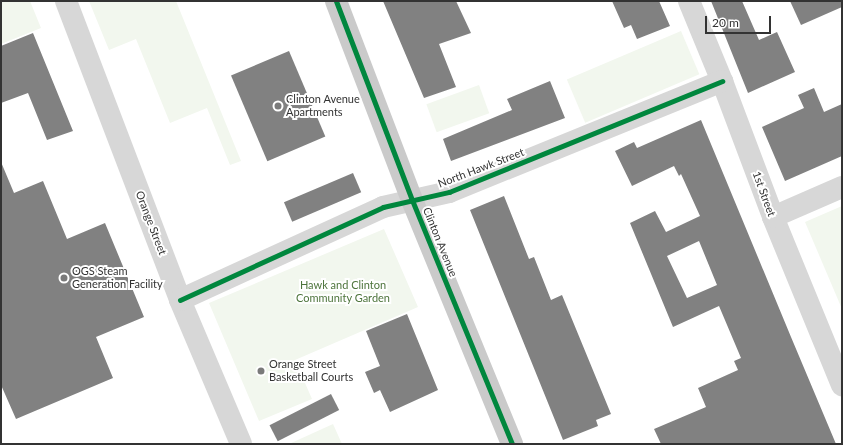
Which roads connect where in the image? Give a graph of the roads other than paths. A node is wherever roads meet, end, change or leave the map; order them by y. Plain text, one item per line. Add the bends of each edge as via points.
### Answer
1 (66, 1) edge
2 (336, 1) edge
3 (689, 1) edge
4 (722, 81) junction
5 (842, 187) edge
6 (412, 200) junction
7 (773, 217) junction
8 (180, 300) junction
9 (842, 385) edge
10 (241, 444) edge
11 (512, 444) edge

1 - 8 street, Orange Street
2 - 6 main road, Clinton Avenue
3 - 4 street, 1st Street
4 - 6 street, North Hawk Street via 449,192
4 - 7 street, 1st Street
5 - 7 street
6 - 8 street, North Hawk Street via 383,207
6 - 11 main road, Clinton Avenue
7 - 9 street, 1st Street
8 - 10 street, Orange Street

